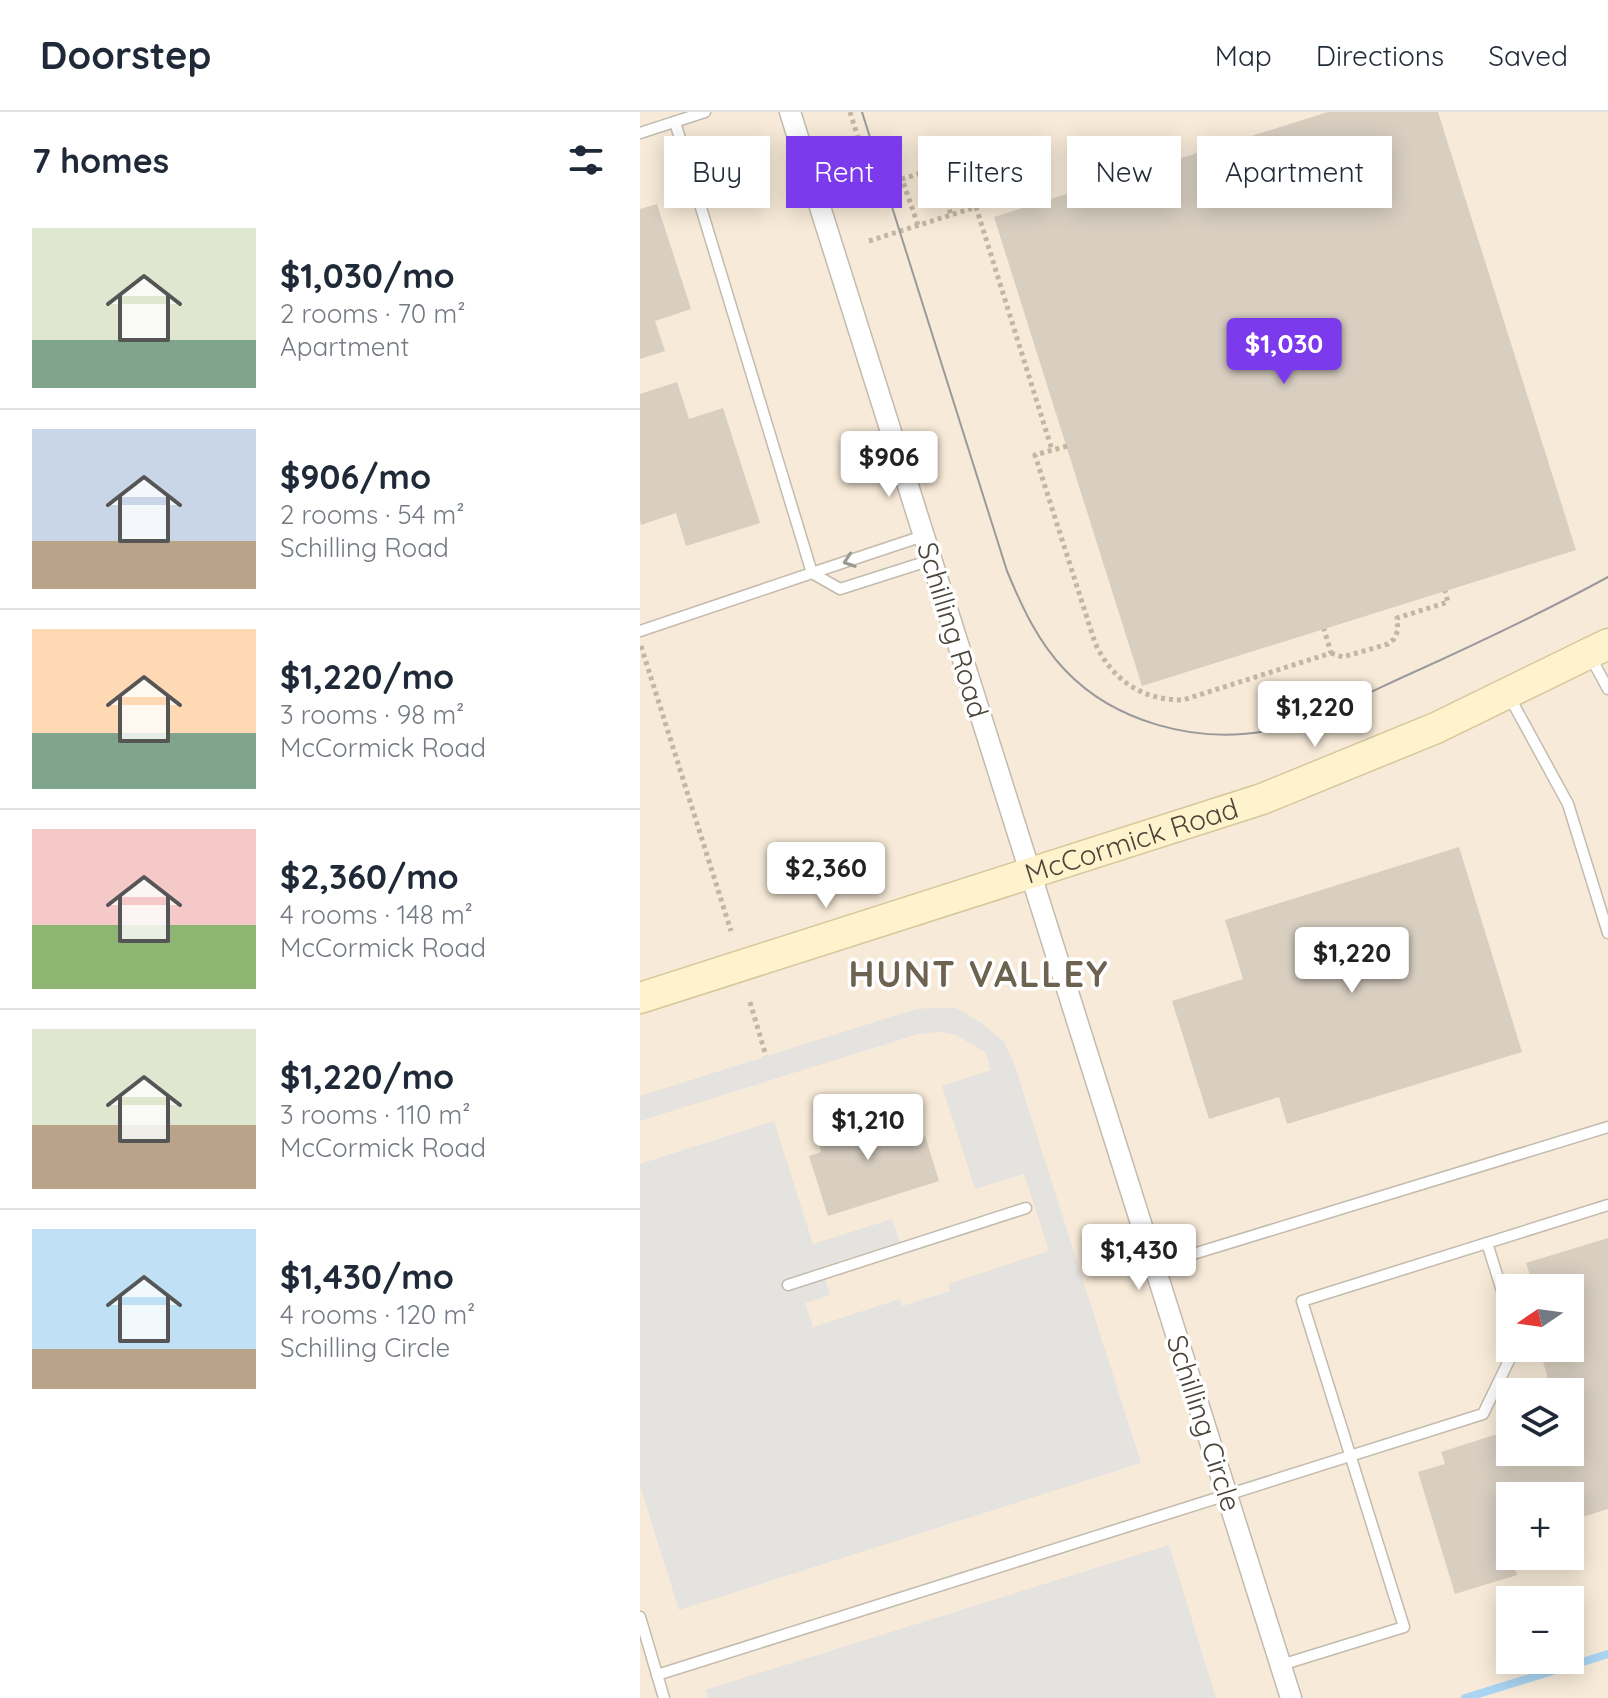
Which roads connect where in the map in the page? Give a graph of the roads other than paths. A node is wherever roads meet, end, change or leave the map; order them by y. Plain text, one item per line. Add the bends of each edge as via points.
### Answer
1 (705, 112) edge
2 (790, 112) edge
3 (675, 122) junction
4 (640, 133) edge
5 (923, 536) junction
6 (931, 560) junction
7 (812, 573) junction
8 (640, 631) edge
9 (1599, 649) edge
10 (1608, 689) edge
11 (1508, 694) junction
12 (1029, 873) junction
13 (1608, 933) edge
14 (640, 998) edge
15 (1608, 1127) edge
16 (1608, 1205) edge
17 (1026, 1208) dead end
18 (1487, 1243) junction
19 (1154, 1266) junction
20 (1497, 1274) edge
21 (788, 1285) dead end
22 (1508, 1362) edge
23 (1350, 1456) junction
24 (1226, 1494) junction
25 (640, 1617) edge
26 (1281, 1665) junction
27 (657, 1675) junction
28 (664, 1698) edge
29 (1291, 1698) edge

1 - 3 lane
2 - 5 street, Schilling Road
3 - 4 lane
3 - 7 lane
5 - 6 street, Schilling Road
5 -> 7 lane
6 - 7 lane via 840,589
6 - 12 street, Schilling Road
7 - 8 lane
9 - 10 lane
9 - 11 main road, McCormick Road
11 - 12 main road, McCormick Road via 1262,799
11 - 13 lane via 1568,804
12 - 14 main road, McCormick Road
12 - 19 street, Schilling Circle
15 - 19 lane
16 - 18 lane
17 - 21 lane
18 - 20 lane
18 - 23 lane via 1302,1301
19 - 24 street, Schilling Circle
22 - 23 lane via 1483,1414
23 - 24 lane
23 - 26 lane via 1404,1627
24 - 26 street, Schilling Circle
24 - 27 lane
25 - 27 lane
26 - 29 street, Schilling Circle
27 - 28 lane

